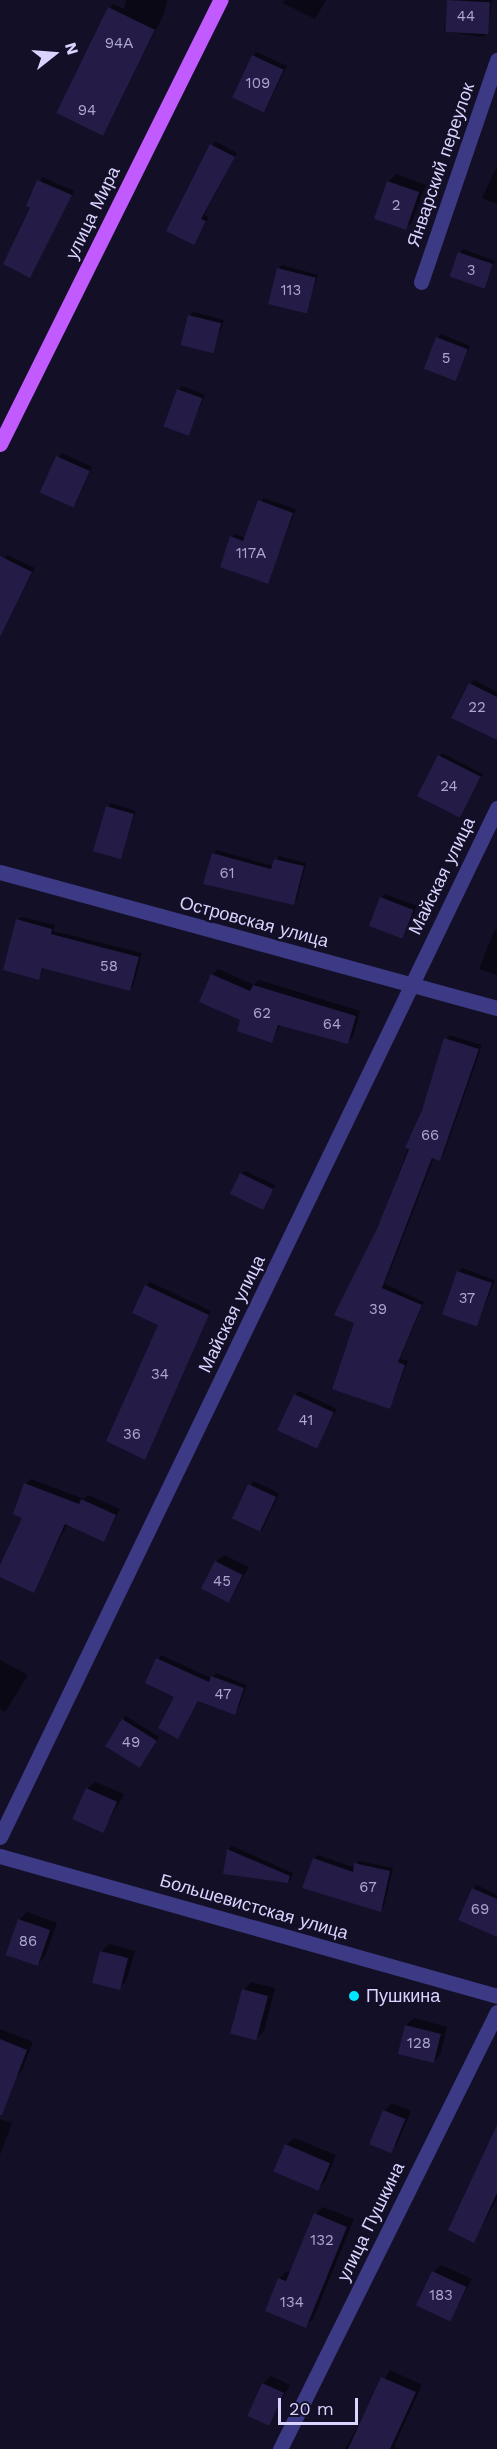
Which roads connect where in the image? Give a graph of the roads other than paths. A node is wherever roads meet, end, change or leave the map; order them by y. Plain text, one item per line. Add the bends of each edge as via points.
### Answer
1 (220, 0) edge
2 (497, 60) edge
3 (421, 282) dead end
4 (0, 444) edge
5 (497, 808) edge
6 (0, 872) edge
7 (412, 985) junction
8 (497, 1008) edge
9 (0, 1837) edge
10 (0, 1856) edge
11 (497, 1996) edge
12 (497, 2012) edge
13 (280, 2449) edge

1 - 4 main road, улица Мира
2 - 3 street, Январский переулок
5 - 7 street, Майская улица
6 - 7 street, Островская улица
7 - 8 street, Островская улица
7 - 9 street, Майская улица
10 - 11 street, Большевистская улица
12 - 13 street, улица Пушкина

